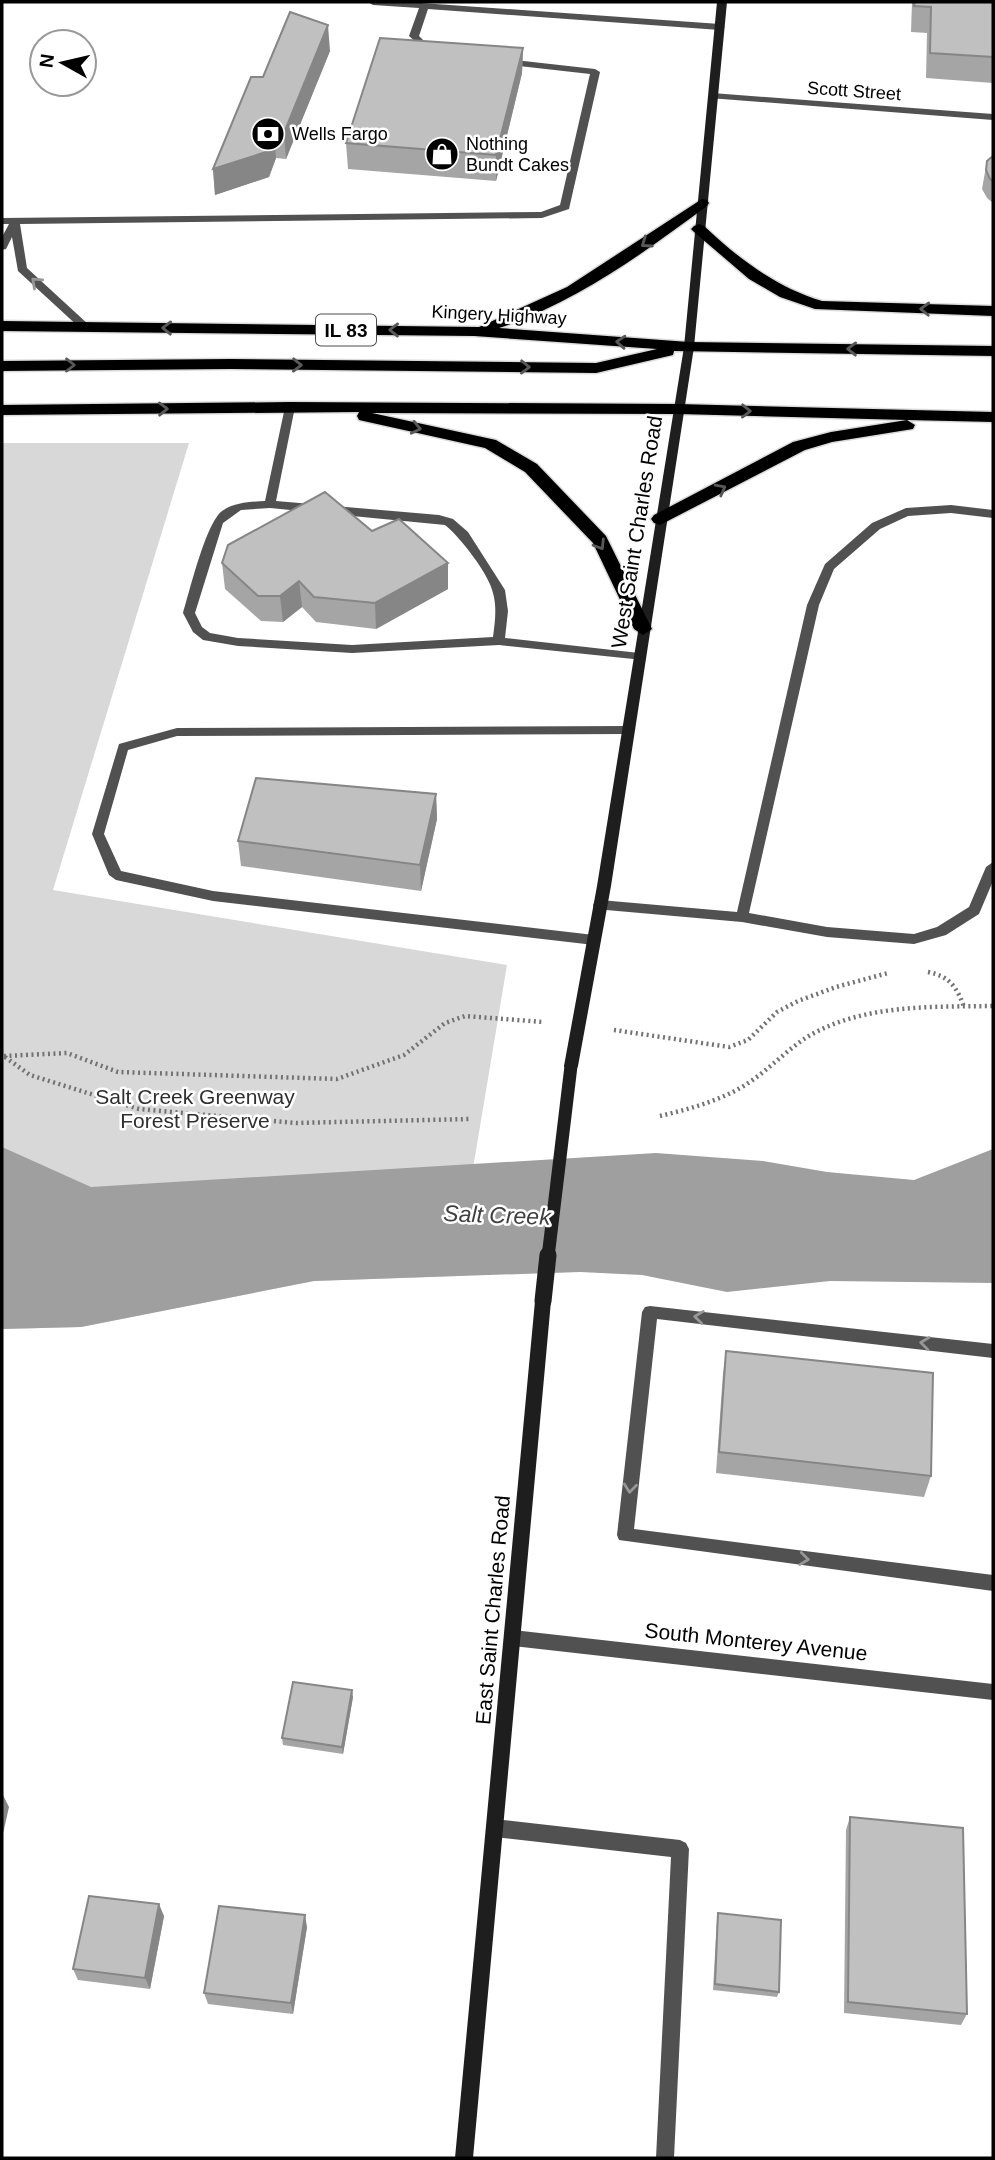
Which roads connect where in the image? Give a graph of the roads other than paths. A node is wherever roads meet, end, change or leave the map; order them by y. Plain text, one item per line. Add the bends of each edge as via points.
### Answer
1 (373, 2) edge
2 (722, 2) edge
3 (424, 6) junction
4 (719, 27) junction
5 (447, 56) edge
6 (488, 60) edge
7 (712, 96) junction
8 (993, 117) edge
9 (702, 203) junction
10 (2, 221) edge
11 (15, 221) junction
12 (699, 229) junction
13 (2, 247) edge
14 (993, 311) edge
15 (2, 326) edge
16 (85, 327) junction
17 (474, 331) junction
18 (689, 347) junction
19 (993, 351) edge
20 (2, 366) edge
21 (290, 407) junction
22 (325, 407) junction
23 (678, 409) junction
24 (2, 410) edge
25 (957, 416) junction
26 (993, 417) edge
27 (270, 504) junction
28 (993, 514) edge
29 (660, 519) junction
30 (643, 629) junction
31 (499, 641) junction
32 (639, 657) junction
33 (628, 730) junction
34 (993, 867) edge
35 (600, 905) junction
36 (742, 917) junction
37 (594, 940) junction
38 (571, 1066) joint
39 (993, 1351) edge
40 (993, 1583) edge
41 (513, 1639) junction
42 (993, 1692) edge
43 (495, 1828) junction
44 (464, 2158) edge
45 (665, 2158) edge

1 - 3 street
2 - 4 main road, West Saint Charles Road
3 - 4 street
3 - 5 street via 414,36 433,55
4 - 7 main road, West Saint Charles Road
6 - 11 street via 596,72 565,207 542,215
7 - 8 street, Scott Street
7 - 9 main road, West Saint Charles Road
9 - 12 main road, West Saint Charles Road
9 -> 17 highway via 596,278 521,317
10 - 11 street
11 - 13 street
16 -> 11 street via 22,269
14 -> 12 highway via 821,306 794,299 734,262
12 - 18 main road, West Saint Charles Road
15 - 16 highway, Kingery Highway / IL 83
17 -> 16 highway, Kingery Highway / IL 83
18 -> 17 highway, Kingery Highway / IL 83
19 -> 18 highway, Kingery Highway / IL 83
20 -> 18 highway via 596,368
18 - 23 main road, West Saint Charles Road
21 - 22 highway
24 -> 21 highway
21 - 27 street
22 - 23 highway
22 -> 30 highway via 490,444 531,468 600,541
23 -> 25 highway
23 - 29 main road, West Saint Charles Road
25 - 26 highway
29 -> 25 highway via 799,446
27 - 31 street via 449,522 464,535 499,590
27 - 31 street via 239,507 218,521 189,613 207,637 352,649
28 - 36 street via 951,509 906,512 876,526 829,568 813,605
29 - 30 main road, West Saint Charles Road
30 - 32 main road, West Saint Charles Road
31 - 32 street
32 - 33 main road, West Saint Charles Road
33 - 35 main road, West Saint Charles Road
33 - 37 street via 177,732 123,747 98,834 116,875 213,896
34 - 36 street via 974,910 941,931 914,939 827,932
35 - 36 street
35 - 37 main road, West Saint Charles Road
37 - 38 main road, West Saint Charles Road
38 - 41 main road, East Saint Charles Road, bridge via 542,1301
39 -> 40 street via 650,1312 625,1535
41 - 42 street, South Monterey Avenue
41 - 43 main road, East Saint Charles Road
43 - 44 main road, East Saint Charles Road
43 - 45 street via 680,1849

